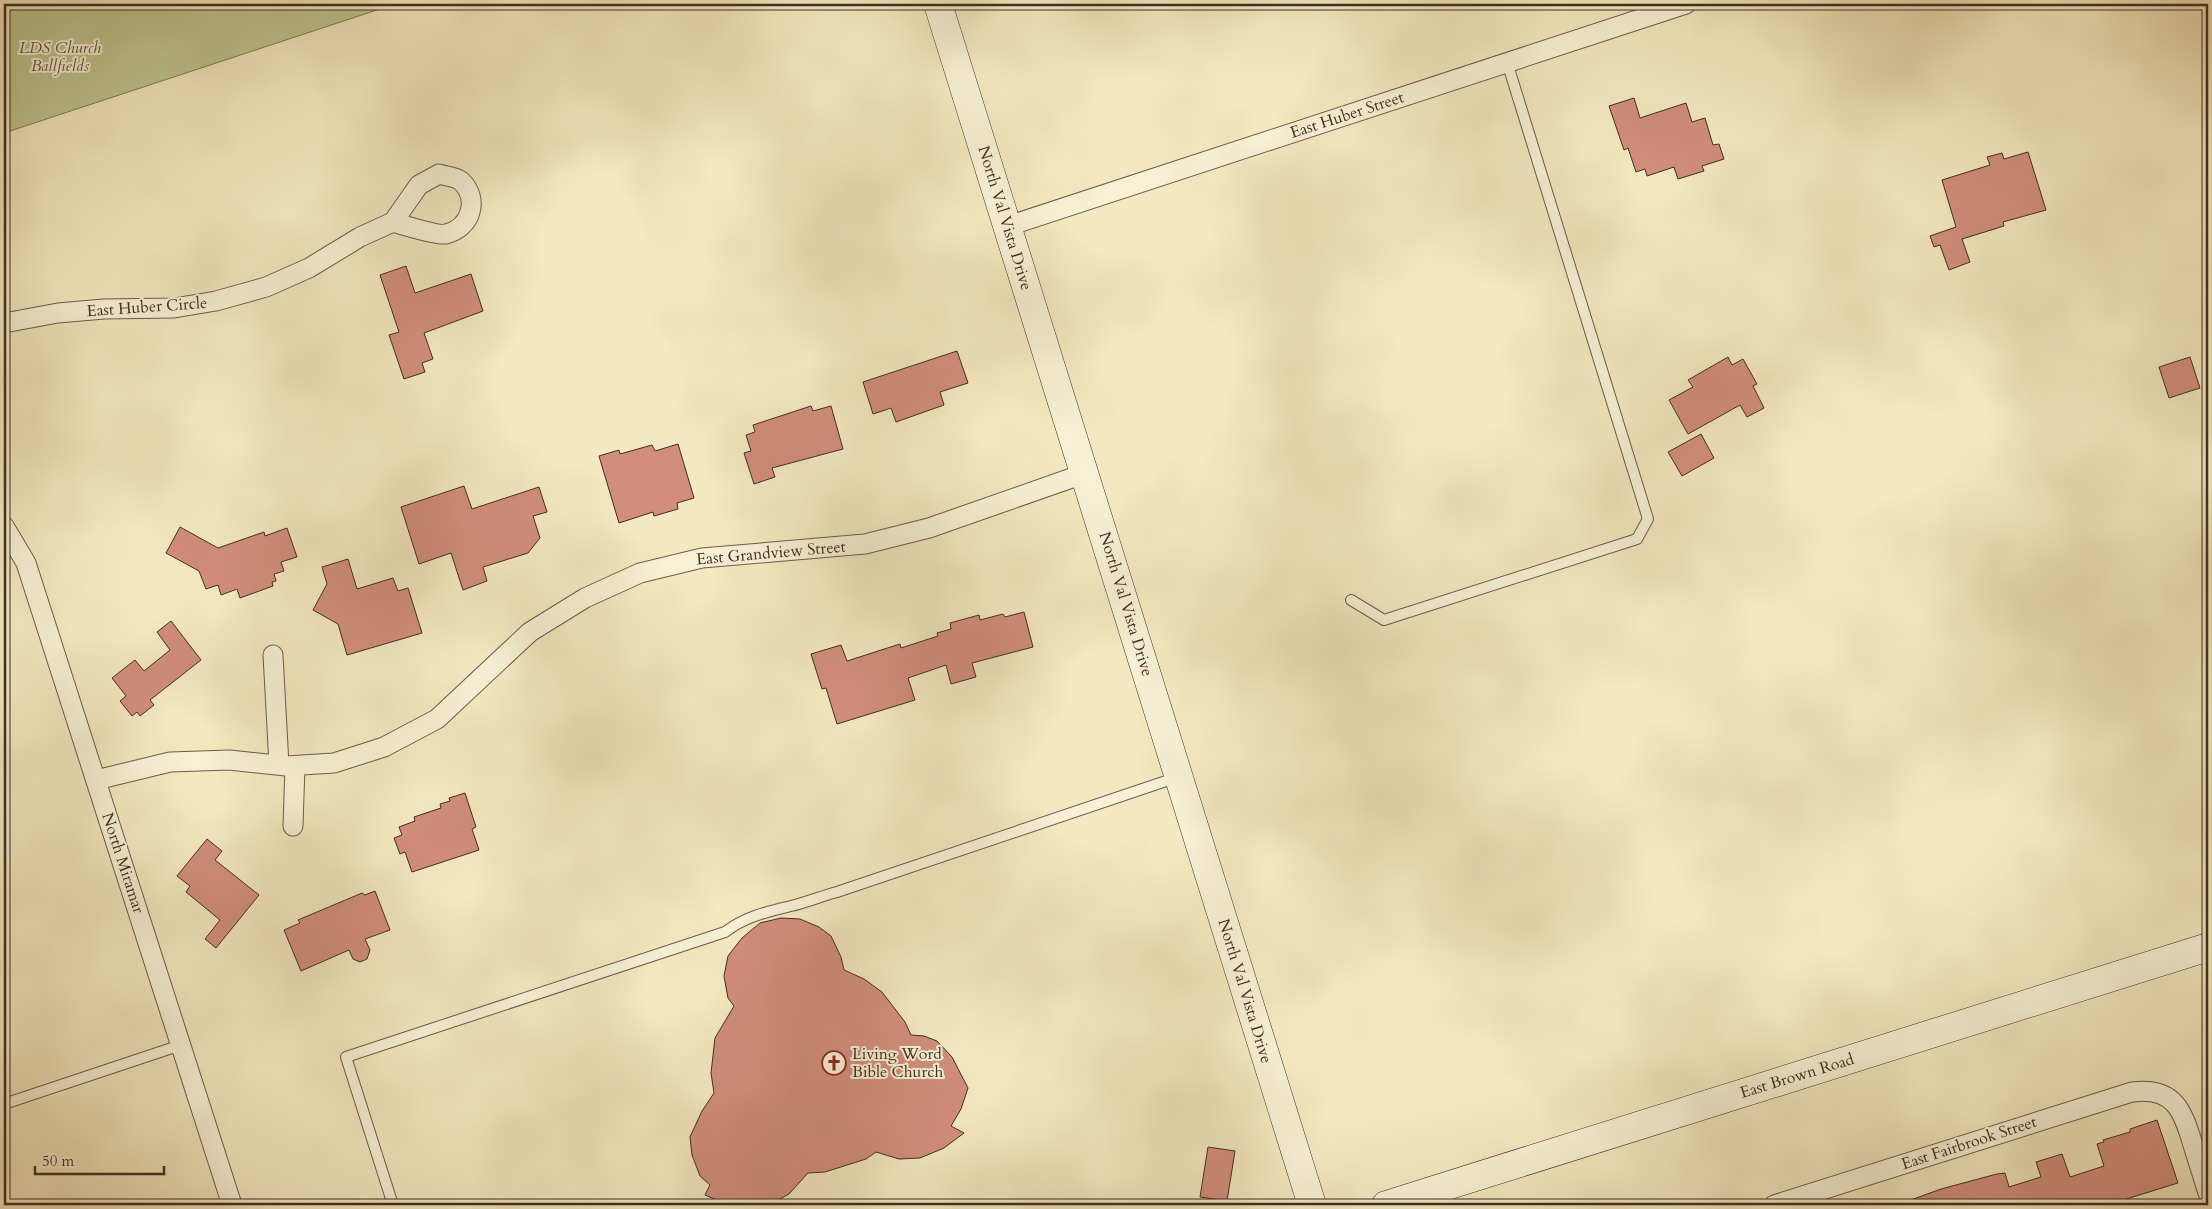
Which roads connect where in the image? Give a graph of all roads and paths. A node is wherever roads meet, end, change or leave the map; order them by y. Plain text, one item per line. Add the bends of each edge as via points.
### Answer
1 (938, 4) edge
2 (1686, 4) edge
3 (1507, 62) junction
4 (393, 222) dead end
5 (1008, 226) junction
6 (4, 323) edge
7 (1086, 473) junction
8 (4, 526) edge
9 (1350, 600) dead end
10 (273, 655) dead end
11 (287, 766) junction
12 (1179, 777) junction
13 (96, 780) junction
14 (294, 826) dead end
15 (2208, 947) edge
16 (181, 1045) junction
17 (4, 1104) edge
18 (2208, 1193) edge
19 (232, 1205) edge
20 (393, 1205) edge
21 (1312, 1205) edge
22 (1386, 1205) edge
23 (1774, 1205) edge

1 - 5 main road, North Val Vista Drive
2 - 3 street, East Huber Street
3 - 5 street, East Huber Street
3 - 9 lane via 1648,519 1637,539 1384,620
4 - 6 street, East Huber Circle via 360,237 309,268 266,287 216,301 174,308 58,313
5 - 7 main road, North Val Vista Drive
7 - 11 street, East Grandview Street via 929,528 865,544 702,558 640,573 585,598 530,632 437,719 384,747 334,763
7 - 12 main road, North Val Vista Drive
8 - 13 street, North Miramar via 26,563
10 - 11 street
11 - 13 street, East Grandview Street via 229,760 170,762
11 - 14 street
12 - 20 lane via 837,892 758,913 725,932 346,1057
12 - 21 main road, North Val Vista Drive
13 - 16 street, North Miramar
15 - 22 main road, East Brown Road
16 - 17 lane
16 - 19 street, North Miramar
18 - 23 street, East Fairbrook Street via 2185,1118 2165,1095 2151,1091 2132,1092

